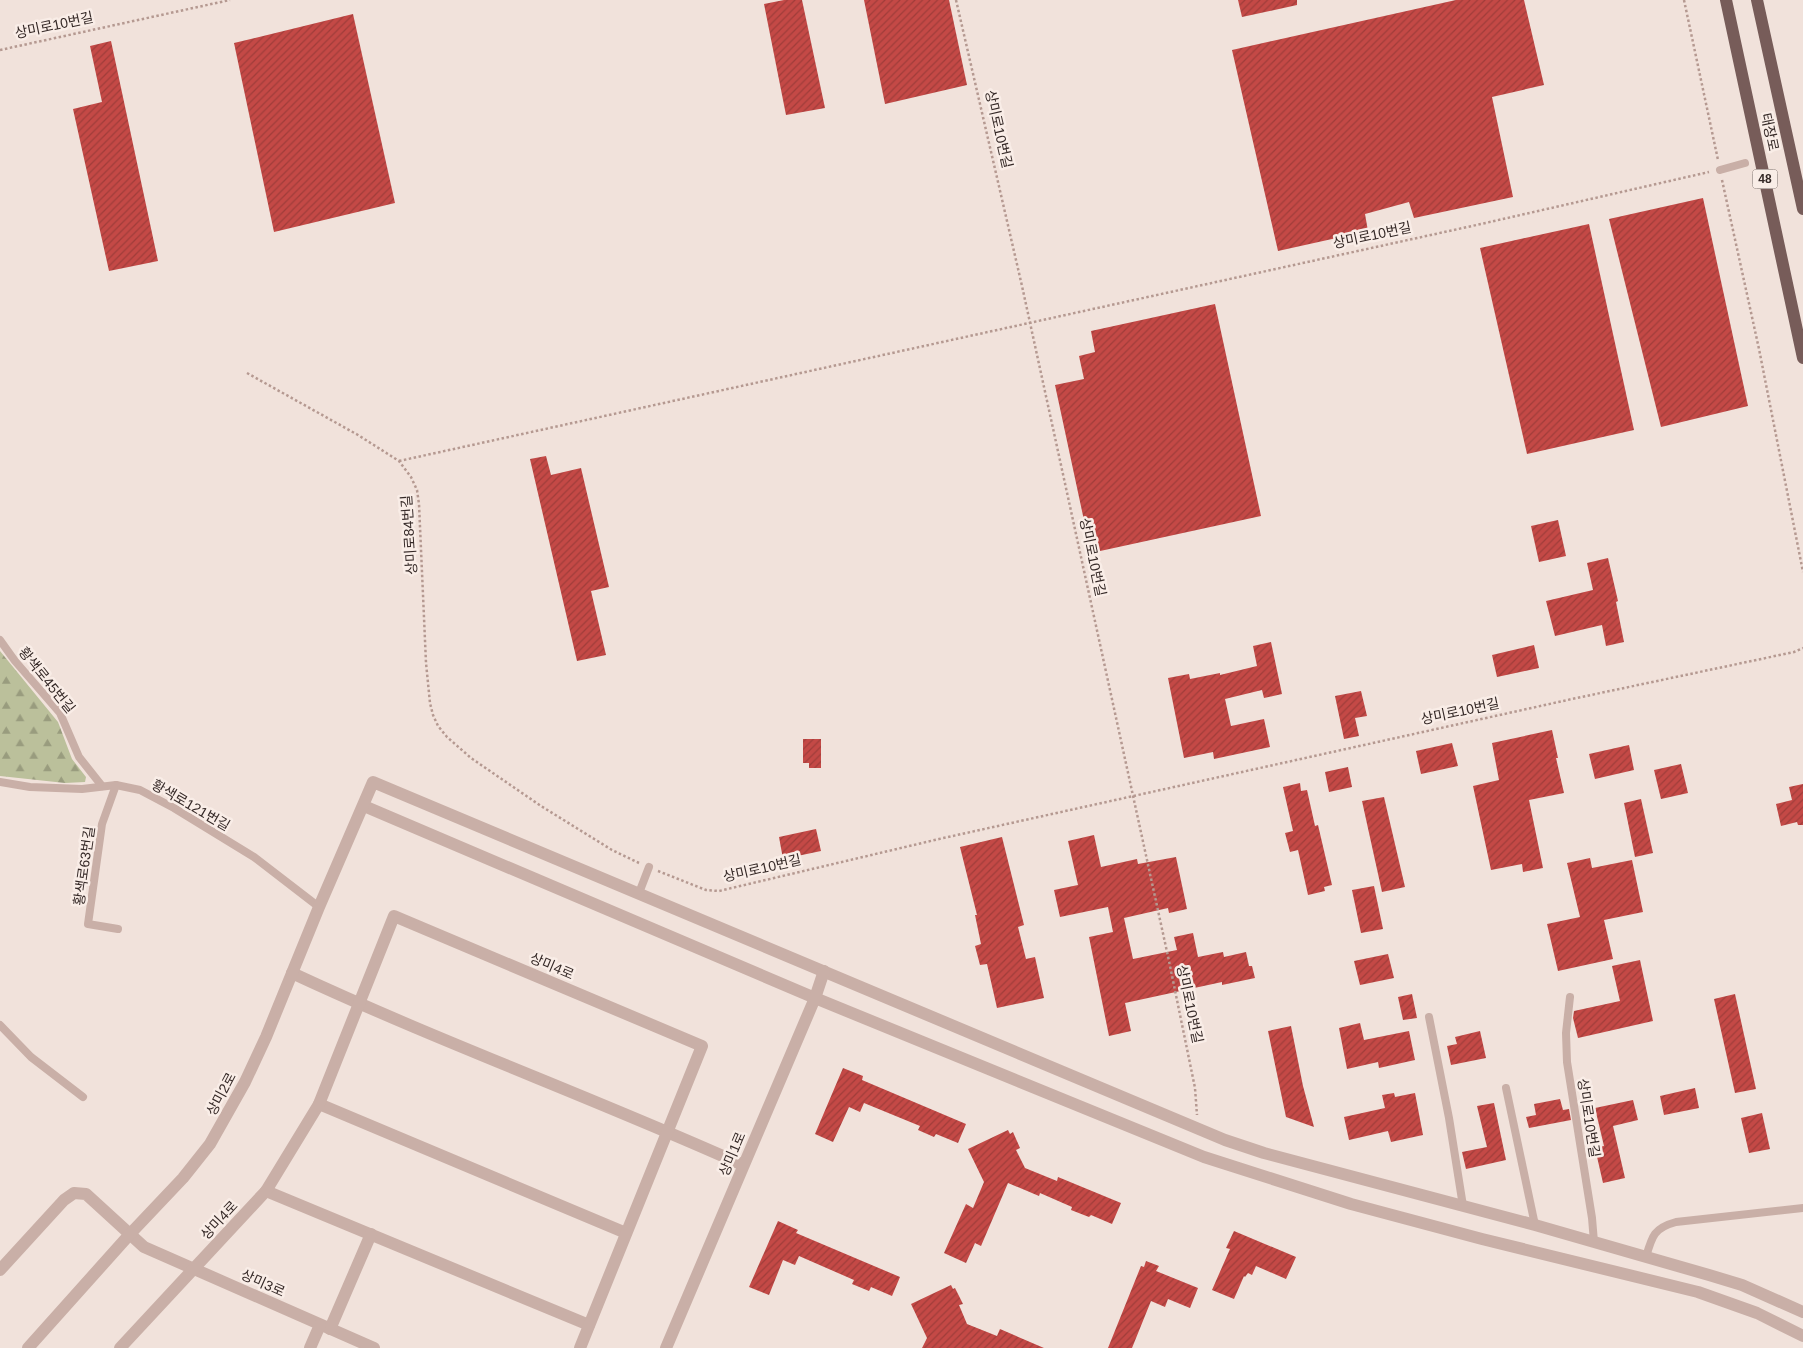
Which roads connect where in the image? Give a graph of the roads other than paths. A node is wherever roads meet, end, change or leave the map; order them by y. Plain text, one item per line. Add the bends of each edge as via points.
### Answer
1 (1726, 0) edge
2 (1757, 0) edge
3 (1745, 163) dead end
4 (1720, 170) road end
5 (1803, 209) edge
6 (1803, 358) edge
7 (0, 640) edge
8 (0, 782) edge
9 (116, 785) junction
10 (102, 786) junction
11 (364, 806) junction
12 (649, 867) road end
13 (639, 893) junction
14 (319, 908) junction
15 (118, 929) dead end
16 (824, 971) junction
17 (292, 973) junction
18 (1570, 997) dead end
19 (815, 998) junction
20 (358, 1004) junction
21 (1429, 1017) dead end
22 (0, 1025) edge
23 (1506, 1088) dead end
24 (83, 1097) dead end
25 (320, 1104) junction
26 (668, 1131) junction
27 (743, 1165) junction
28 (266, 1191) junction
29 (1463, 1206) junction
30 (1803, 1208) edge
31 (1535, 1226) junction
32 (626, 1233) junction
33 (130, 1234) junction
34 (371, 1234) junction
35 (1594, 1242) junction
36 (1646, 1257) junction
37 (193, 1269) junction
38 (0, 1270) edge
39 (1803, 1312) edge
40 (589, 1325) junction
41 (325, 1327) junction
42 (1803, 1336) edge
43 (28, 1348) edge
44 (120, 1348) edge
45 (310, 1348) edge
46 (374, 1348) edge
47 (580, 1348) edge
48 (666, 1348) edge

1 - 6 main road, 태장로 / 48
2 - 5 main road, 태장로 / 48
3 - 4 lane
7 - 10 lane, 황색로45번길 via 60,712 78,757
8 - 10 lane, 황색로121번길 via 56,788
9 - 10 lane, 황색로121번길
9 - 14 lane, 황색로121번길 via 140,790 218,834 254,857
9 - 15 lane, 황색로63번길 via 102,824 88,924
11 - 13 street, 상미2로 via 373,782
11 - 14 street, 상미2로
11 - 19 street
12 - 13 lane
13 - 16 street
14 - 17 street, 상미2로
16 - 19 street, 상미1로
16 - 29 street via 1196,1129 1264,1153
17 - 20 street
17 - 33 street, 상미2로 via 245,1082 210,1144
18 - 35 lane, 상미로10번길 via 1567,1062
19 - 27 street, 상미1로
19 - 42 street via 1204,1156 1351,1204 1698,1292 1757,1313
20 - 25 street, 상미4로
20 - 26 street
20 - 26 street, 상미4로 via 394,916 702,1046
21 - 29 lane
22 - 24 lane via 31,1058
23 - 31 lane
25 - 28 street, 상미4로
25 - 32 street
26 - 27 street
26 - 32 street, 상미4로
27 - 48 street, 상미1로
28 - 34 street
28 - 37 street, 상미4로
29 - 31 street
30 - 36 lane via 1676,1222 1660,1228
31 - 35 street
32 - 40 street, 상미4로
33 - 37 street, 상미3로 via 144,1247
33 - 38 street, 상미3로 via 86,1194 74,1193
33 - 43 street, 상미2로
34 - 40 street
34 - 41 street
35 - 36 street
36 - 39 street via 1742,1285
37 - 41 street, 상미3로
37 - 44 street
40 - 47 street, 상미4로
41 - 45 street
41 - 46 street, 상미3로

